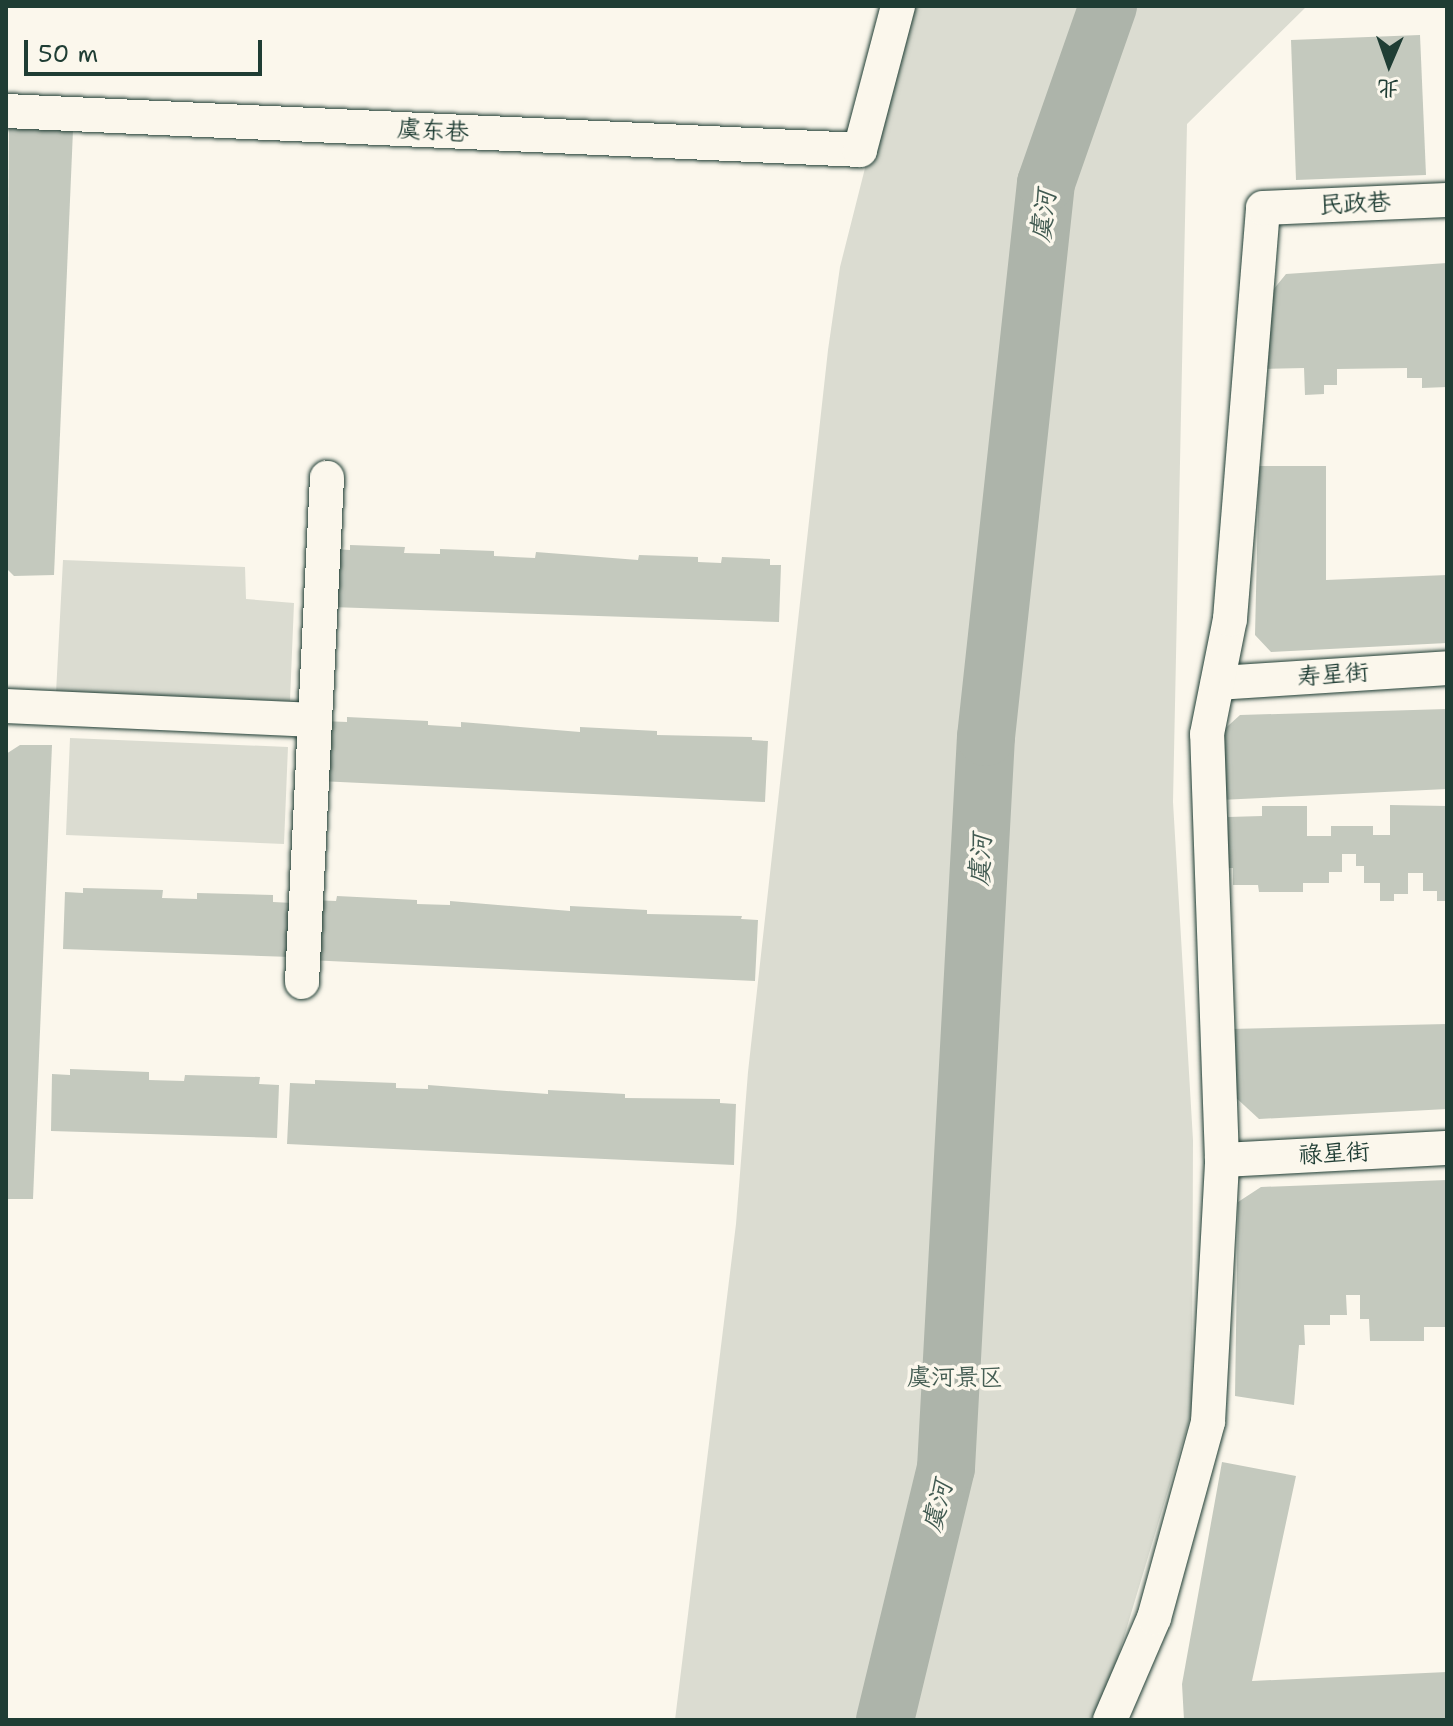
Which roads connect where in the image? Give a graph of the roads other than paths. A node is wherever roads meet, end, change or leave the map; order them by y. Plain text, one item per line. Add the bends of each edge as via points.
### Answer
1 (898, 6) edge
2 (6, 111) edge
3 (1447, 200) edge
4 (327, 478) dead end
5 (1447, 668) edge
6 (1218, 683) junction
7 (6, 706) edge
8 (315, 720) junction
9 (302, 982) dead end
10 (1447, 1148) edge
11 (1222, 1160) junction
12 (1110, 1720) edge

1 - 2 street, 虞东巷 via 860,150
3 - 6 street, 民政巷 via 1263,208 1230,619
4 - 8 street
5 - 6 street, 寿星街
6 - 11 street via 1207,734
7 - 8 street
8 - 9 street
10 - 11 street, 禄星街
11 - 12 street via 1208,1422 1154,1618

